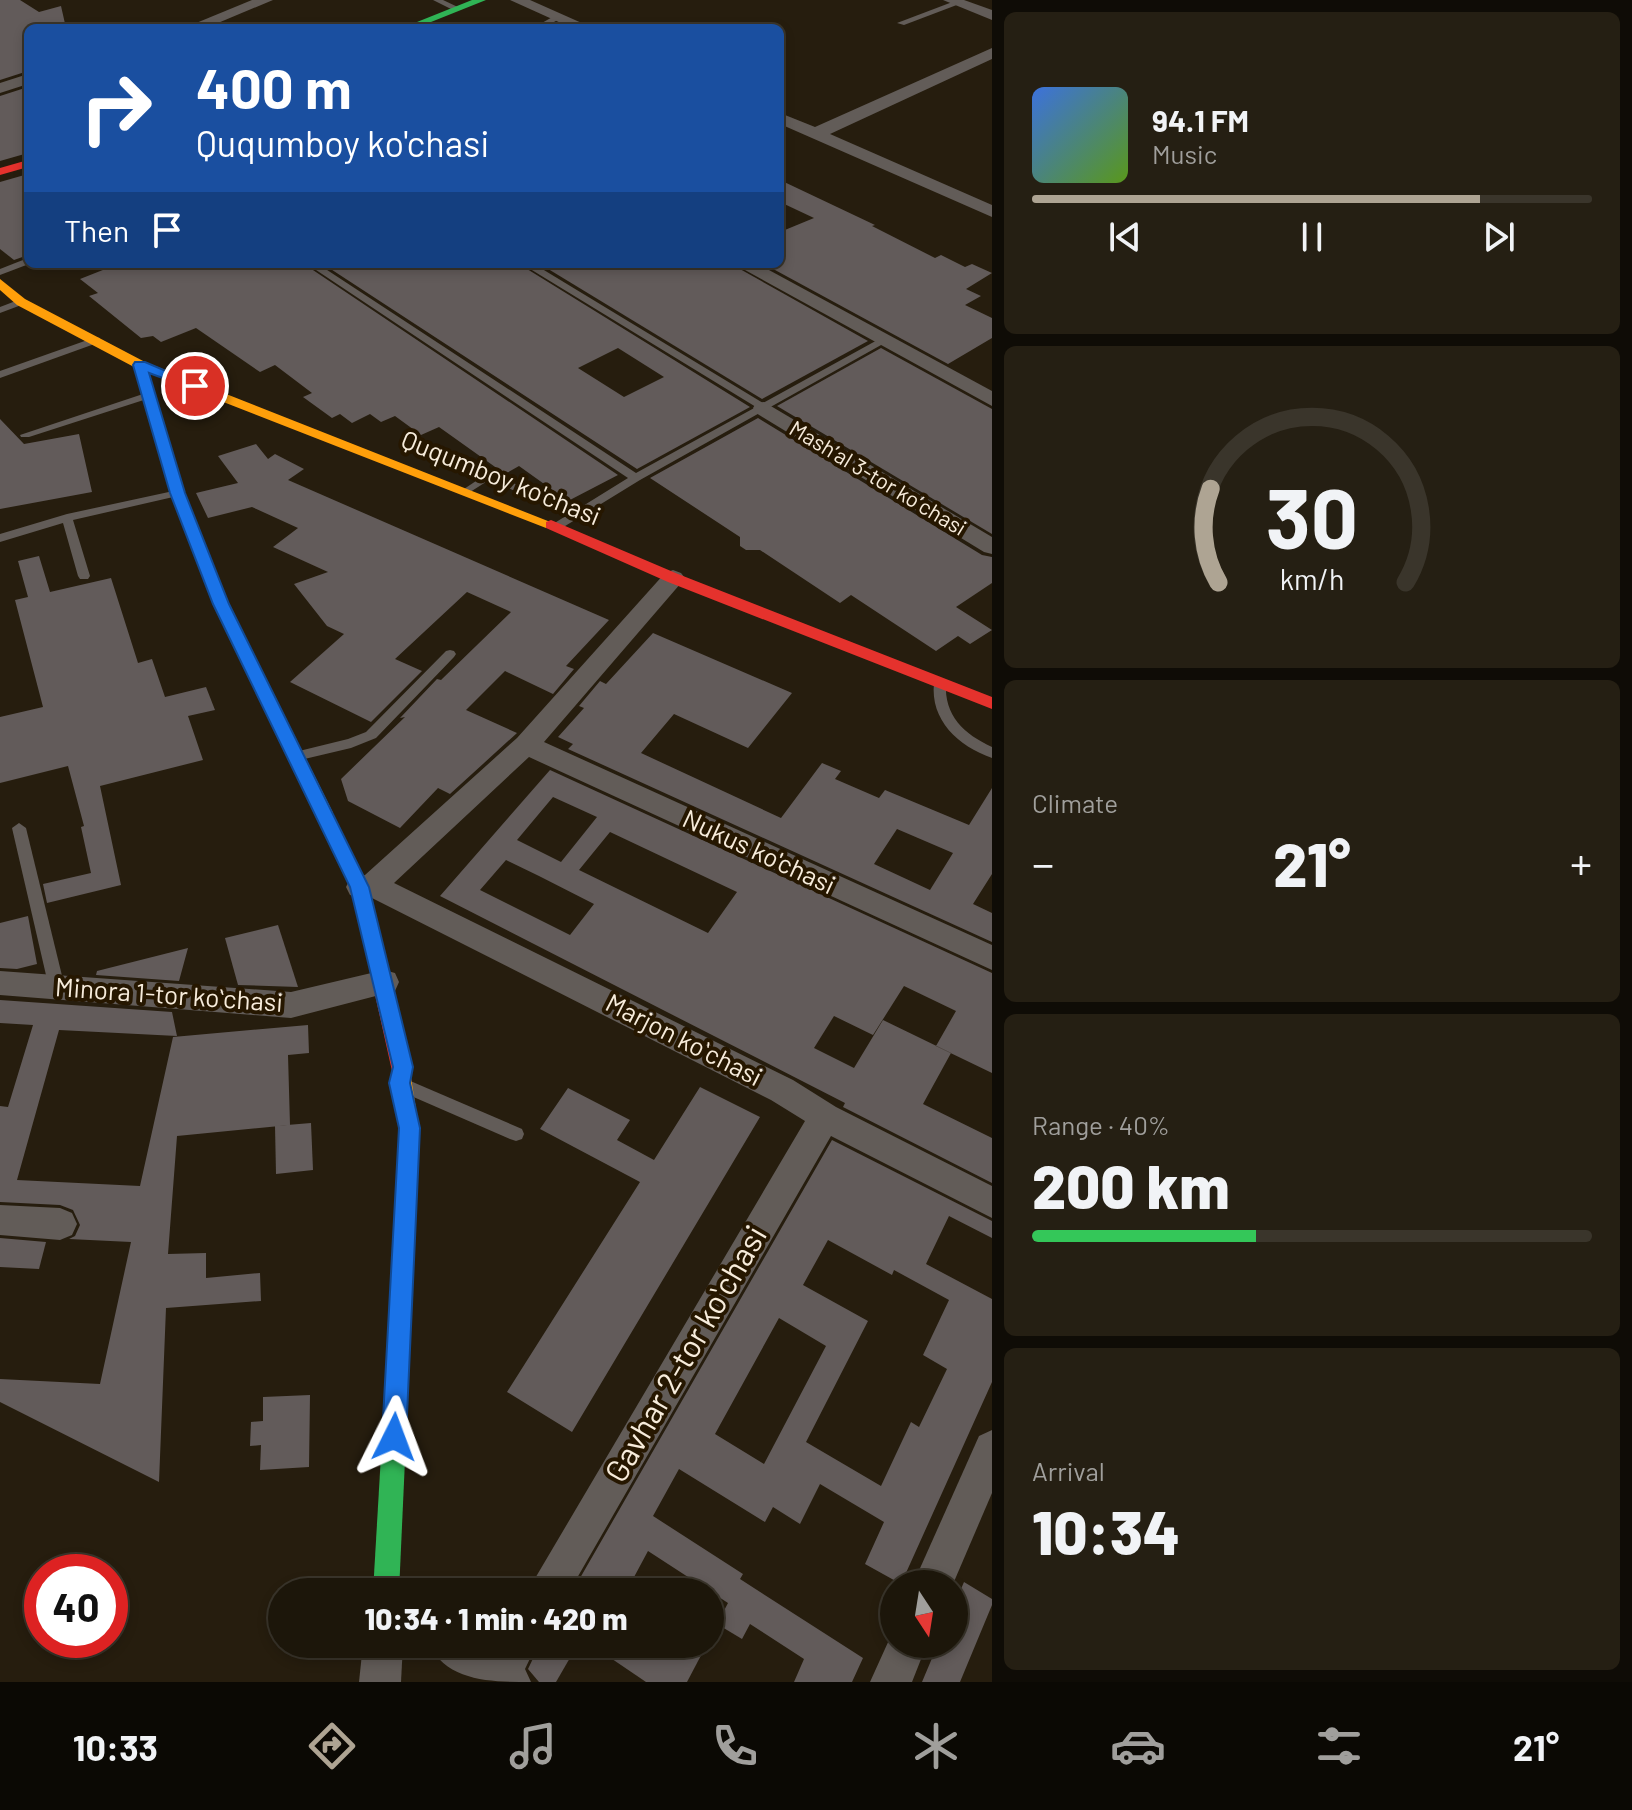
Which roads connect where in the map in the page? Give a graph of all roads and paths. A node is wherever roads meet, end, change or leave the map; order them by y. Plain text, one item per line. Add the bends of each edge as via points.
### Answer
1 (266, 0) edge
2 (437, 0) edge
3 (481, 0) edge
4 (517, 0) edge
5 (954, 2) edge
6 (458, 9) junction
7 (992, 15) edge
8 (559, 17) junction
9 (901, 23) dead end
10 (203, 24) edge
11 (418, 24) edge
12 (545, 24) edge
13 (576, 24) edge
14 (992, 53) edge
15 (24, 80) edge
16 (0, 88) edge
17 (784, 120) edge
18 (815, 134) junction
19 (24, 164) edge
20 (0, 172) edge
21 (992, 212) edge
22 (24, 263) edge
23 (318, 268) edge
24 (534, 268) edge
25 (751, 268) edge
26 (0, 272) edge
27 (0, 283) edge
28 (21, 302) junction
29 (0, 310) edge
30 (96, 340) junction
31 (885, 340) junction
32 (140, 365) junction
33 (0, 375) edge
34 (149, 395) junction
35 (992, 400) edge
36 (764, 408) junction
37 (25, 435) dead end
38 (636, 478) junction
39 (467, 491) junction
40 (178, 493) junction
41 (579, 514) junction
42 (67, 518) junction
43 (557, 527) junction
44 (0, 538) edge
45 (992, 547) edge
46 (84, 576) dead end
47 (673, 578) junction
48 (450, 654) dead end
49 (940, 683) junction
50 (992, 703) edge
51 (526, 745) junction
52 (992, 753) edge
53 (296, 756) junction
54 (19, 828) dead end
55 (366, 886) junction
56 (992, 958) edge
57 (384, 982) junction
58 (0, 983) edge
59 (57, 988) junction
60 (400, 1083) junction
61 (825, 1117) junction
62 (516, 1134) dead end
63 (992, 1203) edge
64 (0, 1220) edge
65 (60, 1224) dead end
66 (992, 1449) edge
67 (939, 1570) edge
68 (387, 1578) edge
69 (555, 1578) edge
70 (382, 1658) edge
71 (485, 1658) edge
72 (901, 1658) edge
73 (508, 1667) edge
74 (380, 1682) edge
75 (891, 1682) edge

1 - 10 street
2 - 6 lane
3 - 6 street
4 - 8 street
5 - 7 street
5 - 9 lane
6 - 11 street
8 - 12 lane
8 - 13 street
14 - 18 street
15 - 16 street
17 - 18 street
18 - 21 street
19 - 20 street
22 - 26 lane
23 - 38 lane
24 - 36 lane
25 - 31 street
27 - 28 street, Ququmboy ko'chasi
28 - 29 lane
28 - 30 street, Ququmboy ko'chasi
30 - 32 street, Ququmboy ko'chasi
30 - 33 lane
31 - 35 street
31 - 36 lane
32 - 34 street
32 - 39 street, Ququmboy ko'chasi
34 - 37 lane
34 - 40 street
36 - 38 lane
36 - 45 street, Mashʼal 3-tor koʼchasi
38 - 41 lane
39 - 41 lane via 488,476
39 - 43 street, Ququmboy ko'chasi
40 - 42 lane
40 - 53 street via 221,604
41 - 43 lane
42 - 44 lane
42 - 46 lane
43 - 47 street, Ququmboy ko'chasi
47 - 49 street, Ququmboy ko'chasi
47 - 51 street
48 - 53 lane via 371,735
49 - 50 street, Ququmboy ko'chasi
49 - 52 lane via 938,706 950,725
51 - 55 street
51 - 56 street, Nukus ko'chasi
53 - 55 street
54 - 59 lane
55 - 57 street
55 - 61 street, Marjon koʻchasi via 768,1083
57 - 59 street, Minora 1-tor koʻchasi via 291,1005
57 - 60 street via 403,1067
58 - 59 street, Minora 1-tor koʻchasi
60 - 62 lane
60 - 68 street via 409,1128
61 - 63 street, Marjon koʻchasi
61 - 69 street, Gavhar 2-tor koʻchasi
64 - 65 street
66 - 67 street
70 - 74 street
71 - 73 street
72 - 75 street

